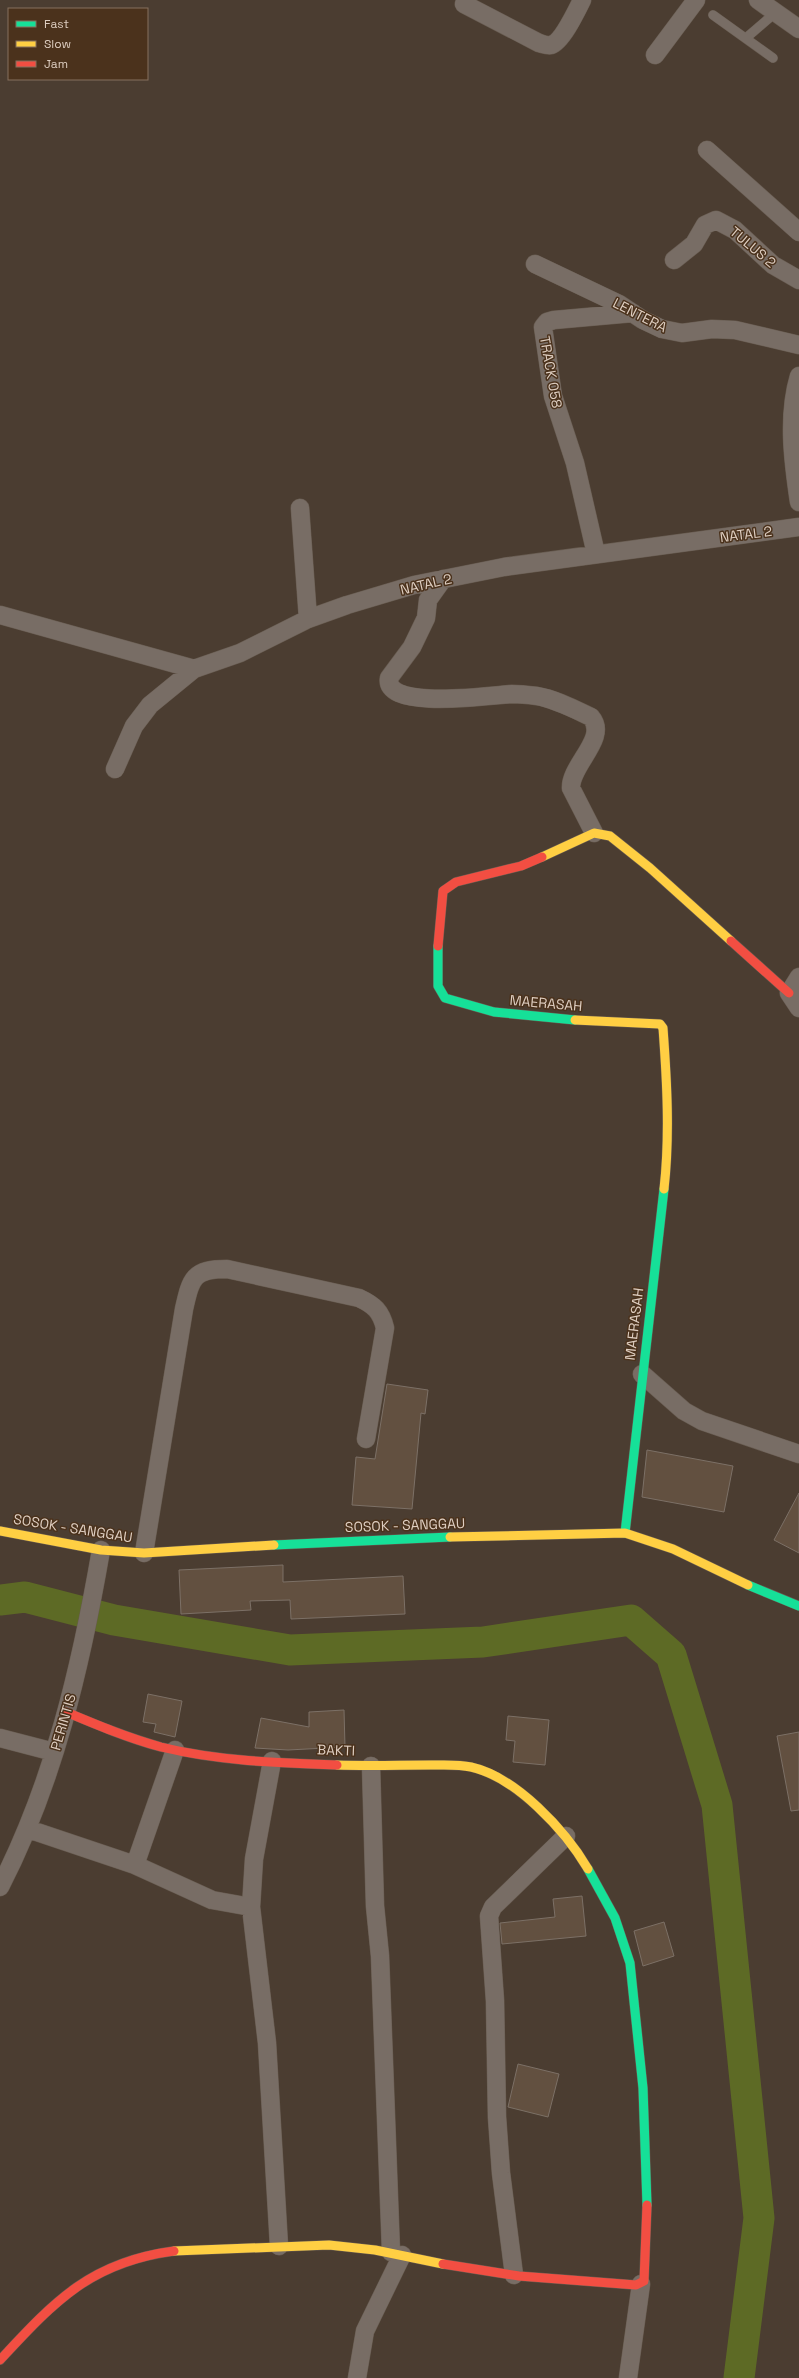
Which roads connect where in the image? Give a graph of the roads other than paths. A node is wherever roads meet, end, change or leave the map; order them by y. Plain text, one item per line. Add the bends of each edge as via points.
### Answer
1 (582, 0) edge
2 (696, 0) edge
3 (758, 0) edge
4 (464, 4) dead end
5 (775, 13) junction
6 (713, 15) dead end
7 (799, 29) edge
8 (746, 38) junction
9 (655, 55) dead end
10 (773, 58) dead end
11 (707, 150) dead end
12 (799, 232) edge
13 (674, 260) dead end
14 (534, 264) dead end
15 (799, 280) edge
16 (634, 313) junction
17 (799, 345) edge
18 (799, 376) edge
19 (799, 502) edge
20 (300, 508) dead end
21 (799, 528) edge
22 (596, 554) junction
23 (443, 579) junction
24 (0, 615) edge
25 (308, 619) junction
26 (194, 669) junction
27 (115, 768) dead end
28 (594, 833) junction
29 (799, 978) edge
30 (789, 993) junction
31 (799, 1008) edge
32 (642, 1374) junction
33 (366, 1439) dead end
34 (799, 1454) edge
35 (0, 1531) edge
36 (625, 1533) junction
37 (101, 1550) junction
38 (144, 1553) junction
39 (799, 1606) edge
40 (66, 1712) junction
41 (0, 1738) edge
42 (175, 1750) junction
43 (54, 1752) junction
44 (272, 1761) junction
45 (372, 1766) junction
46 (28, 1828) junction
47 (566, 1836) junction
48 (135, 1865) junction
49 (0, 1887) edge
50 (250, 1907) junction
51 (279, 2246) junction
52 (397, 2254) junction
53 (514, 2275) junction
54 (641, 2284) junction
55 (0, 2360) edge
56 (357, 2378) edge
57 (628, 2378) edge

1 - 4 street via 561,37 550,45 539,43
2 - 9 street
3 - 5 street
5 - 7 street
5 - 8 lane
6 - 8 lane
8 - 10 lane
11 - 12 street
13 - 15 street, TULUS 2 via 694,244 705,225 716,220 734,230 773,265
14 - 16 street, LENTERA
16 - 17 street, LENTERA via 652,325 672,332 735,330
16 - 22 street, TRACK 058 via 554,320 547,322 543,327 553,396 575,463
18 - 19 street via 792,427
20 - 25 street
21 - 22 street, NATAL 2
22 - 23 street, NATAL 2
23 - 25 street, NATAL 2 via 378,595
23 - 28 street via 428,600 426,618 412,647 389,678 391,689 410,697 428,698 515,694 537,696 591,716 596,722 597,729 571,780 571,788
24 - 26 street
25 - 26 street, NATAL 2 via 245,651
26 - 27 street, NATAL 2 via 175,683 142,715 126,740
28 - 30 main road via 610,836 650,868
28 - 32 main road, MAERASAH via 521,866 456,882 443,891 438,986 445,998 495,1012 554,1019 645,1022 660,1024 663,1028 668,1088 667,1166
29 - 30 street
30 - 31 street
32 - 34 street via 684,1411 702,1421
32 - 36 main road, MAERASAH
33 - 38 street via 385,1328 382,1315 374,1306 359,1298 227,1269 208,1269 196,1275 189,1287 184,1309
35 - 37 main road, SOSOK - SANGGAU
36 - 38 main road, SOSOK - SANGGAU via 386,1539
36 - 39 main road, SOSOK - SANGGAU via 673,1549 741,1582
37 - 38 main road, SOSOK - SANGGAU
37 - 40 street, PERINTIS via 83,1645
40 - 42 main road, BAKTI via 117,1733
40 - 43 street, PERINTIS
41 - 43 street
42 - 44 main road, BAKTI
42 - 48 street
43 - 46 street, PERINTIS
44 - 45 main road, BAKTI
44 - 50 street via 254,1859
45 - 47 main road, BAKTI via 455,1766 485,1771 507,1783 539,1809
45 - 52 street via 374,1877
46 - 48 street
46 - 49 street, PERINTIS
47 - 53 street via 493,1907 489,1916 495,2000 497,2117 501,2173
47 - 54 main road, BAKTI via 579,1854 619,1930 625,1944 633,1987 641,2059 647,2193 645,2274
48 - 50 street via 212,1900
50 - 51 street via 267,2043
51 - 52 main road via 340,2246
51 - 55 main road via 169,2250 101,2271 59,2300
52 - 53 main road
52 - 56 street via 364,2331
53 - 54 main road
54 - 57 street

